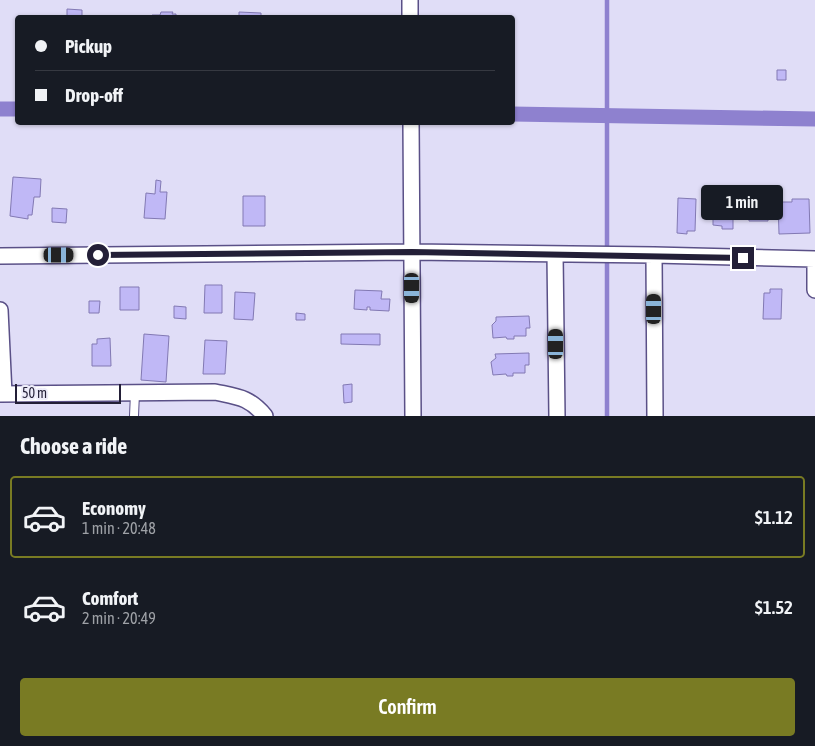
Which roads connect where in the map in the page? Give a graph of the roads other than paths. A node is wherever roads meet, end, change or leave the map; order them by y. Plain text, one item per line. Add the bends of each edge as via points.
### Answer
1 (410, 0) edge
2 (410, 15) edge
3 (411, 125) edge
4 (412, 252) junction
5 (555, 254) junction
6 (654, 255) junction
7 (0, 256) edge
8 (815, 259) edge
9 (815, 290) edge
10 (0, 310) edge
11 (135, 393) junction
12 (2, 394) edge
13 (134, 416) edge
14 (265, 416) edge
15 (413, 416) edge
16 (557, 416) edge
17 (655, 416) edge

1 - 2 street
3 - 4 street
4 - 5 street
4 - 7 street
4 - 15 street
5 - 6 street
5 - 16 street
6 - 8 street
6 - 17 street
8 - 9 street
10 - 12 street
11 - 12 street
11 - 13 lane
11 - 14 street via 215,392 243,398

